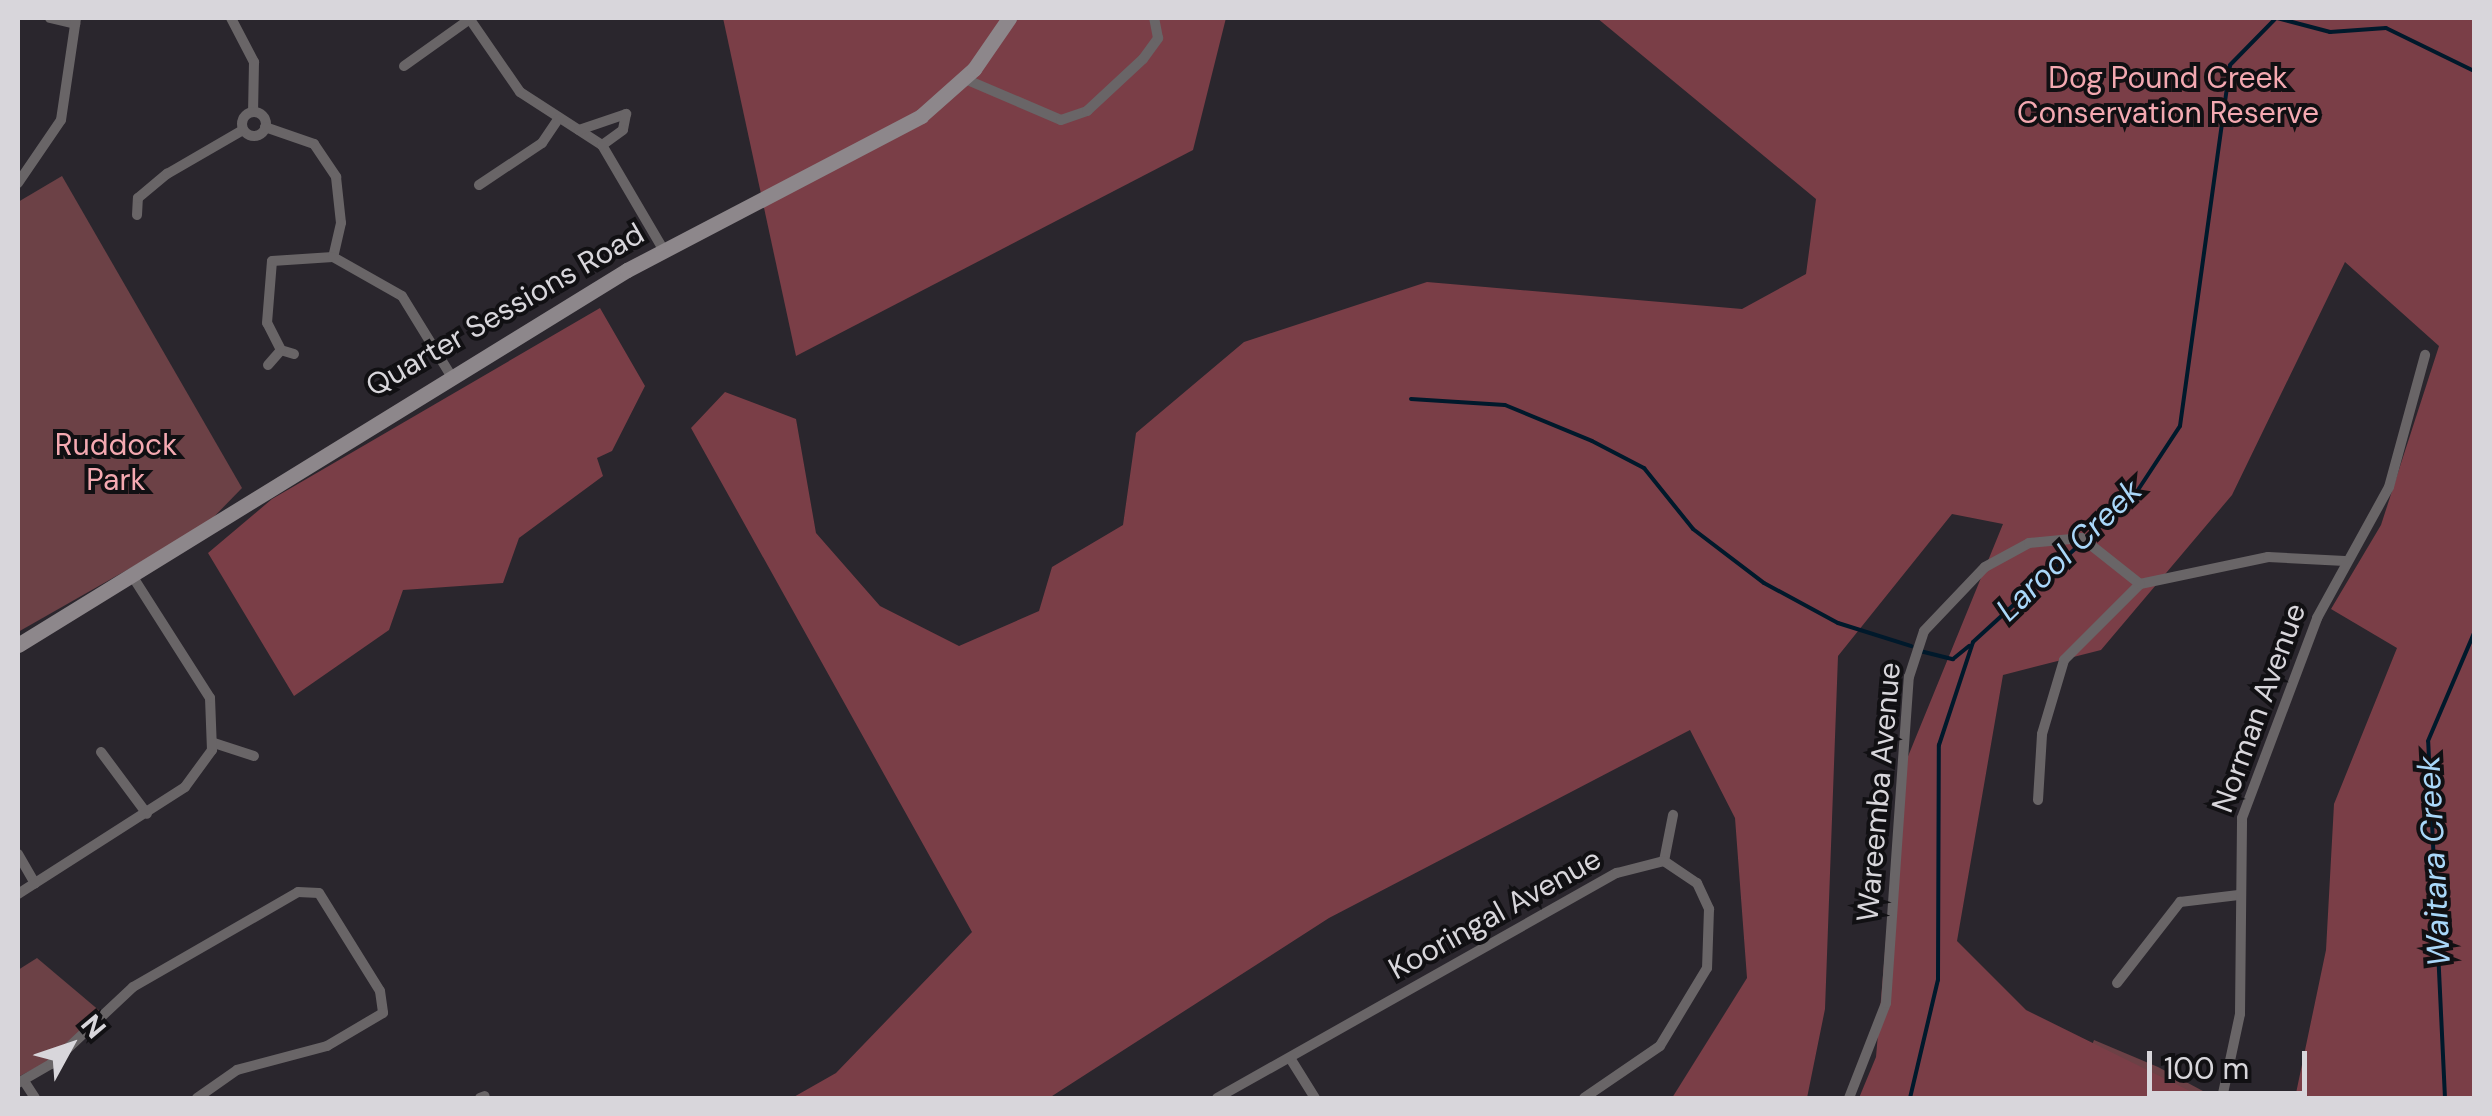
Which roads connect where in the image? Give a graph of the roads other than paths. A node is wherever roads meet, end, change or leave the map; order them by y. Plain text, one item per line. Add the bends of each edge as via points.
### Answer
1 (50, 18) edge
2 (228, 18) edge
3 (469, 18) edge
4 (1009, 18) edge
5 (1154, 18) edge
6 (76, 20) edge
7 (404, 66) dead end
8 (965, 79) junction
9 (253, 112) junction
10 (558, 119) junction
11 (265, 128) junction
12 (243, 130) junction
13 (579, 130) junction
14 (602, 145) junction
15 (18, 184) edge
16 (479, 185) dead end
17 (125, 191) dead end
18 (138, 198) junction
19 (137, 215) dead end
20 (664, 249) junction
21 (333, 257) junction
22 (281, 350) junction
23 (294, 354) dead end
24 (2426, 355) dead end
25 (268, 364) dead end
26 (450, 374) junction
27 (2346, 561) junction
28 (133, 577) junction
29 (2140, 584) junction
30 (18, 644) edge
31 (214, 742) junction
32 (101, 752) dead end
33 (254, 756) dead end
34 (2038, 800) dead end
35 (147, 814) junction
36 (1673, 816) dead end
37 (18, 854) edge
38 (1664, 861) junction
39 (35, 884) junction
40 (18, 894) edge
41 (2239, 896) junction
42 (2117, 983) dead end
43 (1290, 1058) junction
44 (21, 1082) edge
45 (34, 1098) edge
46 (197, 1098) edge
47 (1216, 1098) edge
48 (1314, 1098) edge
49 (1584, 1098) edge
50 (1849, 1098) edge
51 (2222, 1098) edge

1 - 6 street
2 - 9 street via 254,62
3 - 7 street
3 - 10 street via 520,92
4 - 8 main road, Quarter Sessions Road
5 - 8 street via 1158,38 1143,59 1087,111 1061,120
6 - 15 street via 61,120
8 - 20 main road, Quarter Sessions Road via 908,124
9 - 11 street
9 - 12 street
10 - 13 street
10 - 16 street via 542,142
11 - 12 street via 255,136
11 - 21 street via 314,144 332,168 342,223
12 - 18 street
13 - 14 street
13 - 14 street via 626,114 623,130
14 - 20 street
17 - 18 street
18 - 19 street
20 - 26 main road, Quarter Sessions Road
21 - 22 street via 272,261 265,314
21 - 26 street via 402,296
22 - 23 street
22 - 25 street
24 - 27 street, Norman Avenue via 2388,487
26 - 28 main road, Quarter Sessions Road
27 - 29 street via 2268,557
27 - 41 street, Norman Avenue via 2251,787
28 - 30 main road, Quarter Sessions Road
28 - 31 street via 210,698
29 - 34 street via 2064,660 2042,734
29 - 50 street, Wareemba Avenue via 2092,543 2029,543 1985,568 1942,607 1914,654 1886,1003
31 - 33 street
31 - 35 street via 192,782
32 - 35 street
35 - 39 street
36 - 38 street
37 - 39 street
38 - 43 street, Kooringal Avenue via 1618,873
38 - 49 street via 1698,883 1709,908 1707,968 1660,1046
39 - 40 street
41 - 42 street via 2180,902
41 - 51 street, Norman Avenue via 2240,1014
43 - 47 street, Kooringal Avenue
43 - 48 street
44 - 45 street
44 - 46 street via 133,987 298,892 319,893 380,991 383,1013 327,1046 237,1070

